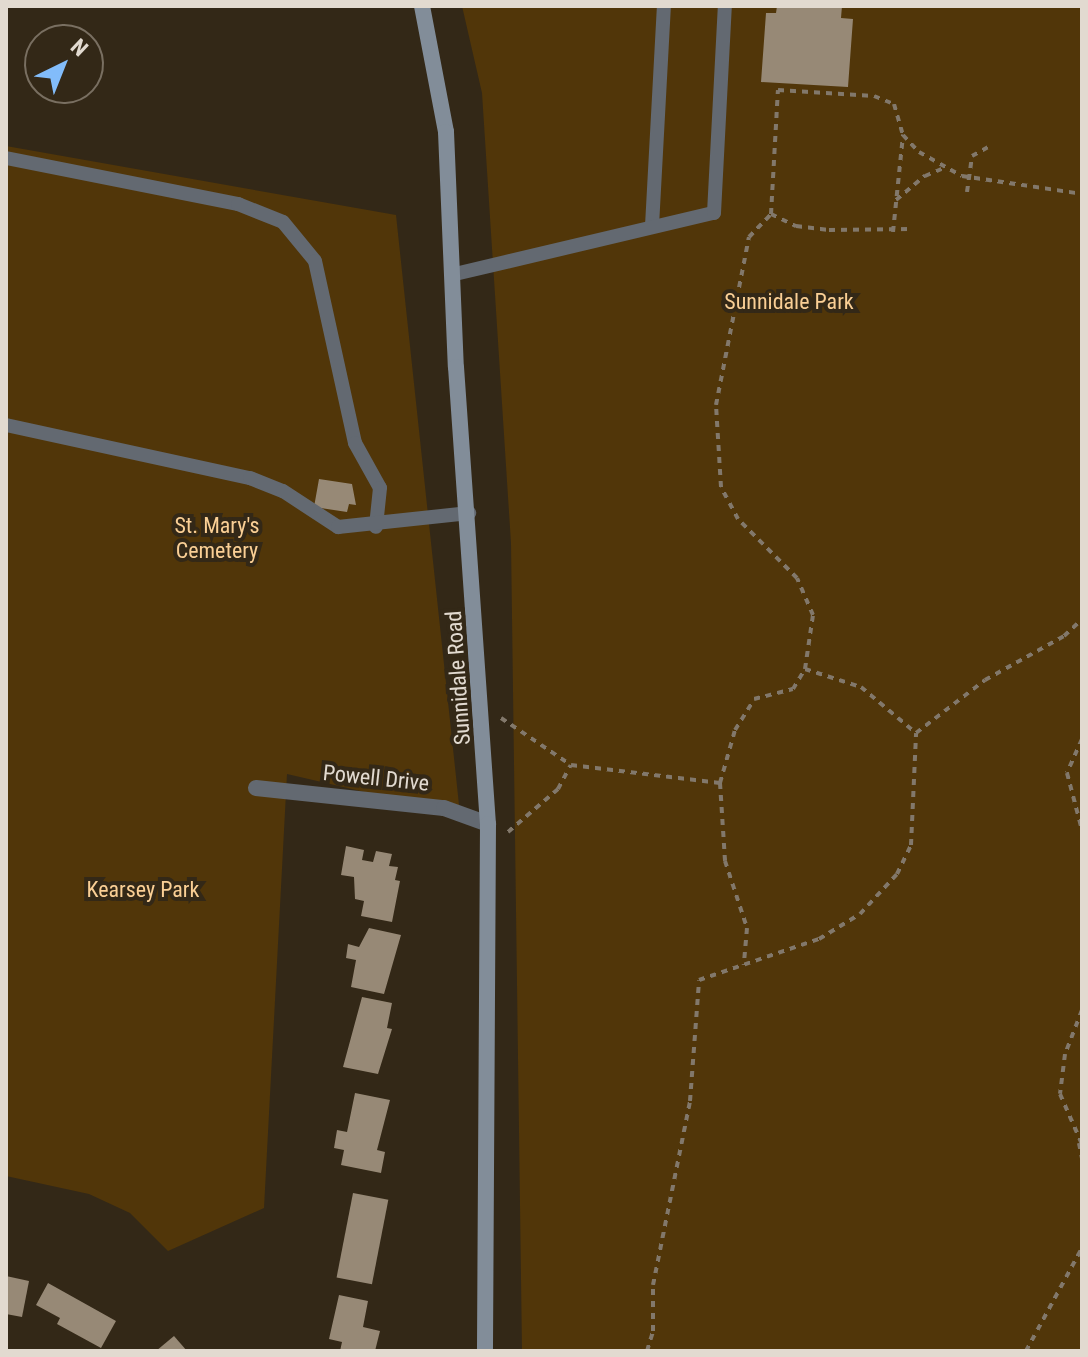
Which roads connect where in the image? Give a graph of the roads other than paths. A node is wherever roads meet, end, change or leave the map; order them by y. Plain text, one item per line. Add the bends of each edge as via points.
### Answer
1 (422, 6) edge
2 (664, 6) edge
3 (725, 6) edge
4 (6, 158) edge
5 (652, 226) junction
6 (455, 274) junction
7 (6, 425) edge
8 (469, 513) junction
9 (376, 527) junction
10 (256, 788) dead end
11 (488, 824) junction
12 (485, 1351) edge

1 - 6 main road, Sunnidale Road via 446,132
2 - 5 lane
3 - 5 lane via 714,213
4 - 9 lane via 238,204 283,222 315,261 355,443 380,488
5 - 6 lane
6 - 8 main road, Sunnidale Road via 456,367
7 - 9 lane via 250,478 283,491 338,527
8 - 9 lane
8 - 11 main road, Sunnidale Road
10 - 11 street, Powell Drive via 444,808
11 - 12 main road, Sunnidale Road

